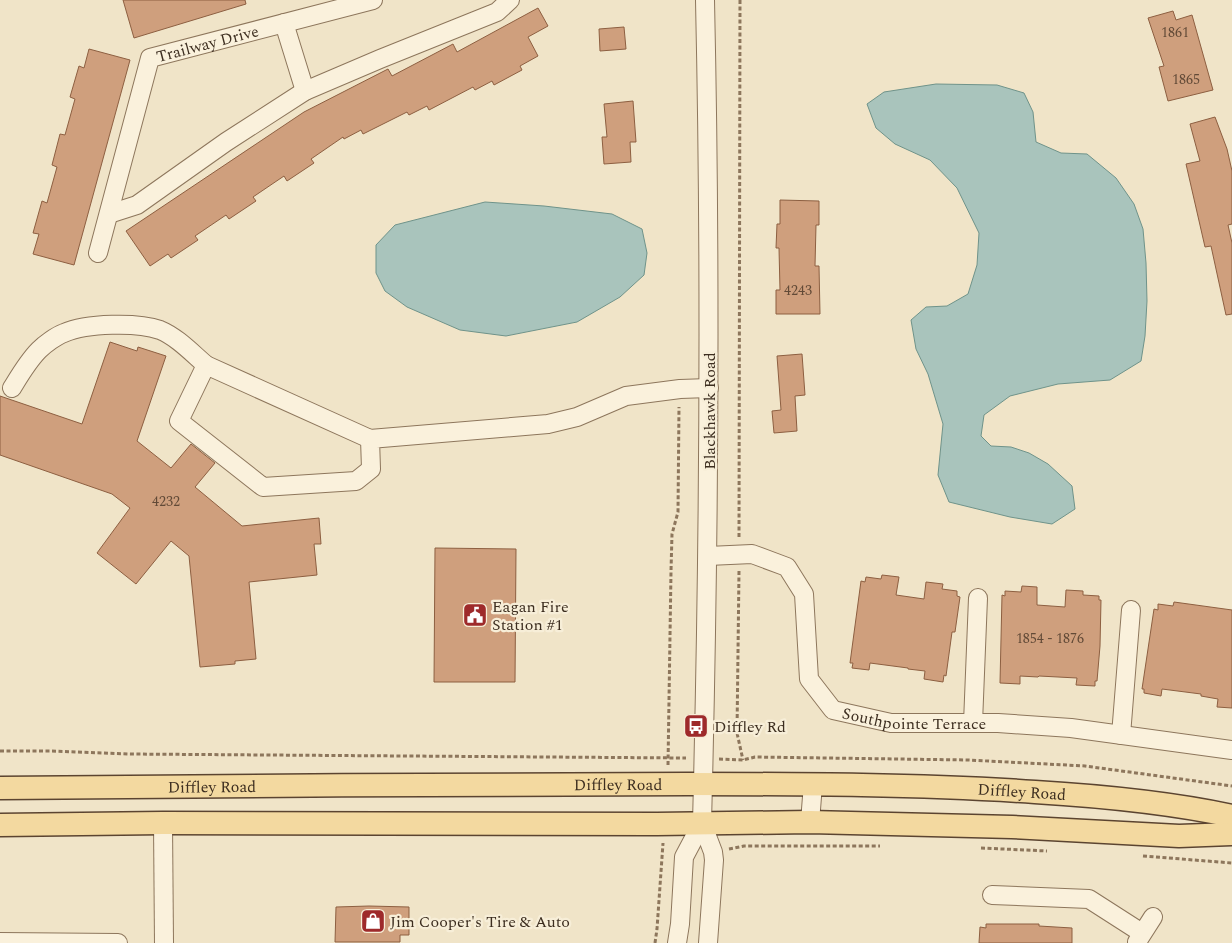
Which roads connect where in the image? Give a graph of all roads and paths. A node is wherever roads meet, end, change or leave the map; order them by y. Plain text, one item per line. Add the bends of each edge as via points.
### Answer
1 (373, 0) edge
2 (510, 0) edge
3 (706, 0) edge
4 (740, 0) edge
5 (284, 23) junction
6 (306, 91) junction
7 (108, 214) junction
8 (98, 253) dead end
9 (206, 365) junction
10 (12, 388) dead end
11 (709, 388) junction
12 (680, 389) junction
13 (370, 439) junction
14 (739, 555) junction
15 (708, 556) junction
16 (978, 598) dead end
17 (1130, 610) dead end
18 (973, 723) junction
19 (1121, 735) junction
20 (1232, 750) edge
21 (0, 751) edge
22 (668, 757) junction
23 (704, 758) junction
24 (743, 760) junction
25 (703, 784) junction
26 (813, 784) junction
27 (1232, 786) edge
28 (0, 788) edge
29 (1232, 816) edge
30 (810, 822) junction
31 (163, 823) junction
32 (702, 823) junction
33 (0, 825) edge
34 (1232, 834) edge
35 (887, 846) dead end
36 (972, 848) dead end
37 (1048, 851) dead end
38 (713, 852) junction
39 (1136, 856) dead end
40 (684, 857) junction
41 (1232, 863) edge
42 (992, 895) dead end
43 (1153, 917) dead end
44 (1139, 938) edge
45 (0, 942) edge
46 (53, 943) edge
47 (118, 943) edge
48 (164, 943) edge
49 (655, 943) edge
50 (677, 943) edge
51 (708, 943) edge

1 - 5 street, Trailway Drive
2 - 6 street via 497,12
3 - 11 street, Blackhawk Road
4 - 14 path
5 - 6 street
5 - 7 street, Trailway Drive via 150,58
6 - 7 street via 137,205
7 - 8 street, Trailway Drive
9 - 10 street via 184,345 160,330 126,324 90,327 64,333 39,350
9 - 13 street
9 - 13 street via 179,421 263,487 356,481 371,469
11 - 12 street
11 - 15 street, Blackhawk Road
12 - 13 street via 626,396 577,417 548,424
12 - 22 path via 678,512 672,534 670,572
14 - 15 street, Southpointe Terrace
14 - 18 street, Southpointe Terrace via 752,554 787,567 804,594 809,679 833,710 891,723
14 - 24 path via 737,734
15 - 23 street, Blackhawk Road
16 - 18 street
17 - 19 street
18 - 19 street, Southpointe Terrace via 1071,728
19 - 20 street, Southpointe Terrace
21 - 22 path
22 - 23 path
23 - 24 path
23 - 25 street, Blackhawk Road
24 - 27 path via 755,757 958,760 1076,766
25 - 26 main road, Diffley Road
25 - 28 main road, Diffley Road
25 - 32 street, Blackhawk Road
26 - 29 main road, Diffley Road via 954,787 1087,795 1182,806
26 - 30 street
30 - 32 main road
30 - 34 main road via 954,824 1179,836
31 - 32 main road
31 - 33 main road
31 - 48 street
32 - 38 street, Blackhawk Road
32 - 40 street, Blackhawk Road
35 - 38 path via 744,846
36 - 37 path
38 - 51 street, Blackhawk Road
39 - 41 path
40 - 49 path via 662,860
40 - 50 street, Blackhawk Road
42 - 44 street via 1089,899
43 - 44 street
45 - 46 street
46 - 47 street

